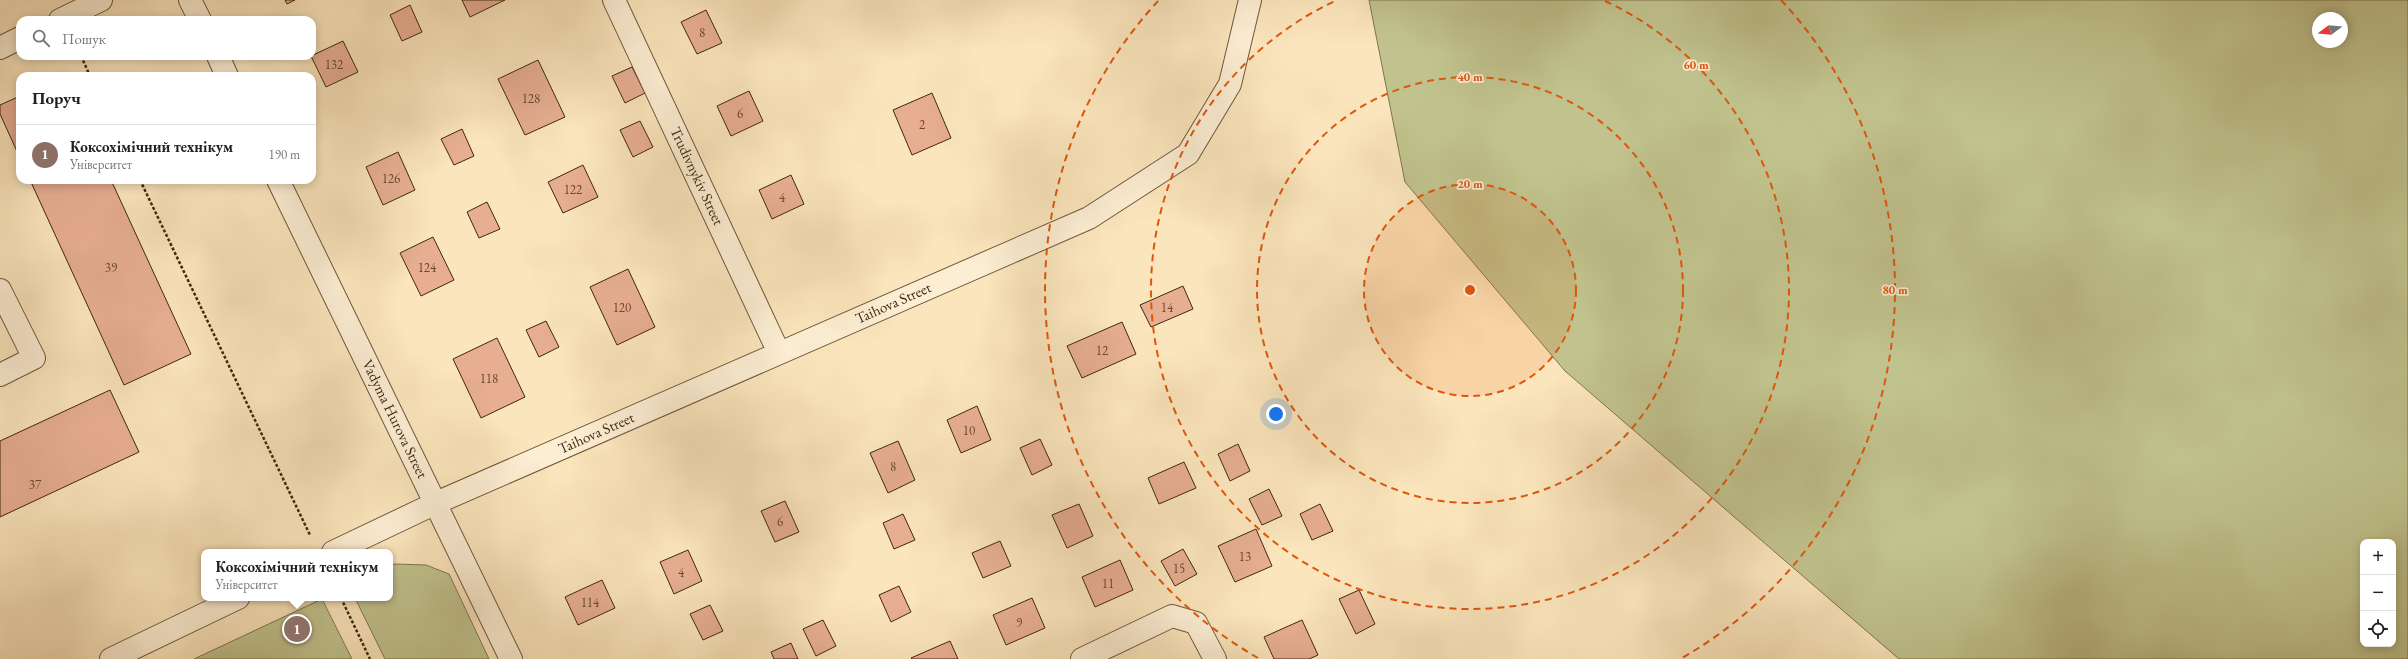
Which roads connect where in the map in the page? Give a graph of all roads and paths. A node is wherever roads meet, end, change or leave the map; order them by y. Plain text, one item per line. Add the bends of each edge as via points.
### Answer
1 (101, 0) edge
2 (190, 0) edge
3 (614, 0) edge
4 (1250, 0) edge
5 (68, 16) edge
6 (198, 16) edge
7 (16, 40) edge
8 (0, 48) edge
9 (83, 60) edge
10 (220, 60) edge
11 (88, 72) edge
12 (225, 72) edge
13 (142, 184) edge
14 (280, 184) edge
15 (0, 290) edge
16 (780, 353) junction
17 (0, 375) edge
18 (436, 503) junction
19 (311, 538) dead end
20 (339, 549) edge
21 (232, 601) edge
22 (342, 601) edge
23 (111, 659) edge
24 (370, 659) edge
25 (511, 659) edge
26 (1082, 659) edge
27 (1215, 659) edge

1 - 5 street
2 - 6 street
3 - 16 street, Trudivnykiv Street
4 - 16 street, Taihova Street via 1230,84 1188,154 1089,218
7 - 8 street
9 - 11 path
10 - 12 street
13 - 19 path
14 - 18 street, Vadyma Hurova Street
15 - 17 street via 34,358
16 - 18 street, Taihova Street
18 - 20 street, Taihova Street
18 - 25 street, Vadyma Hurova Street
21 - 23 street
22 - 24 path
26 - 27 street via 1172,616 1196,623

